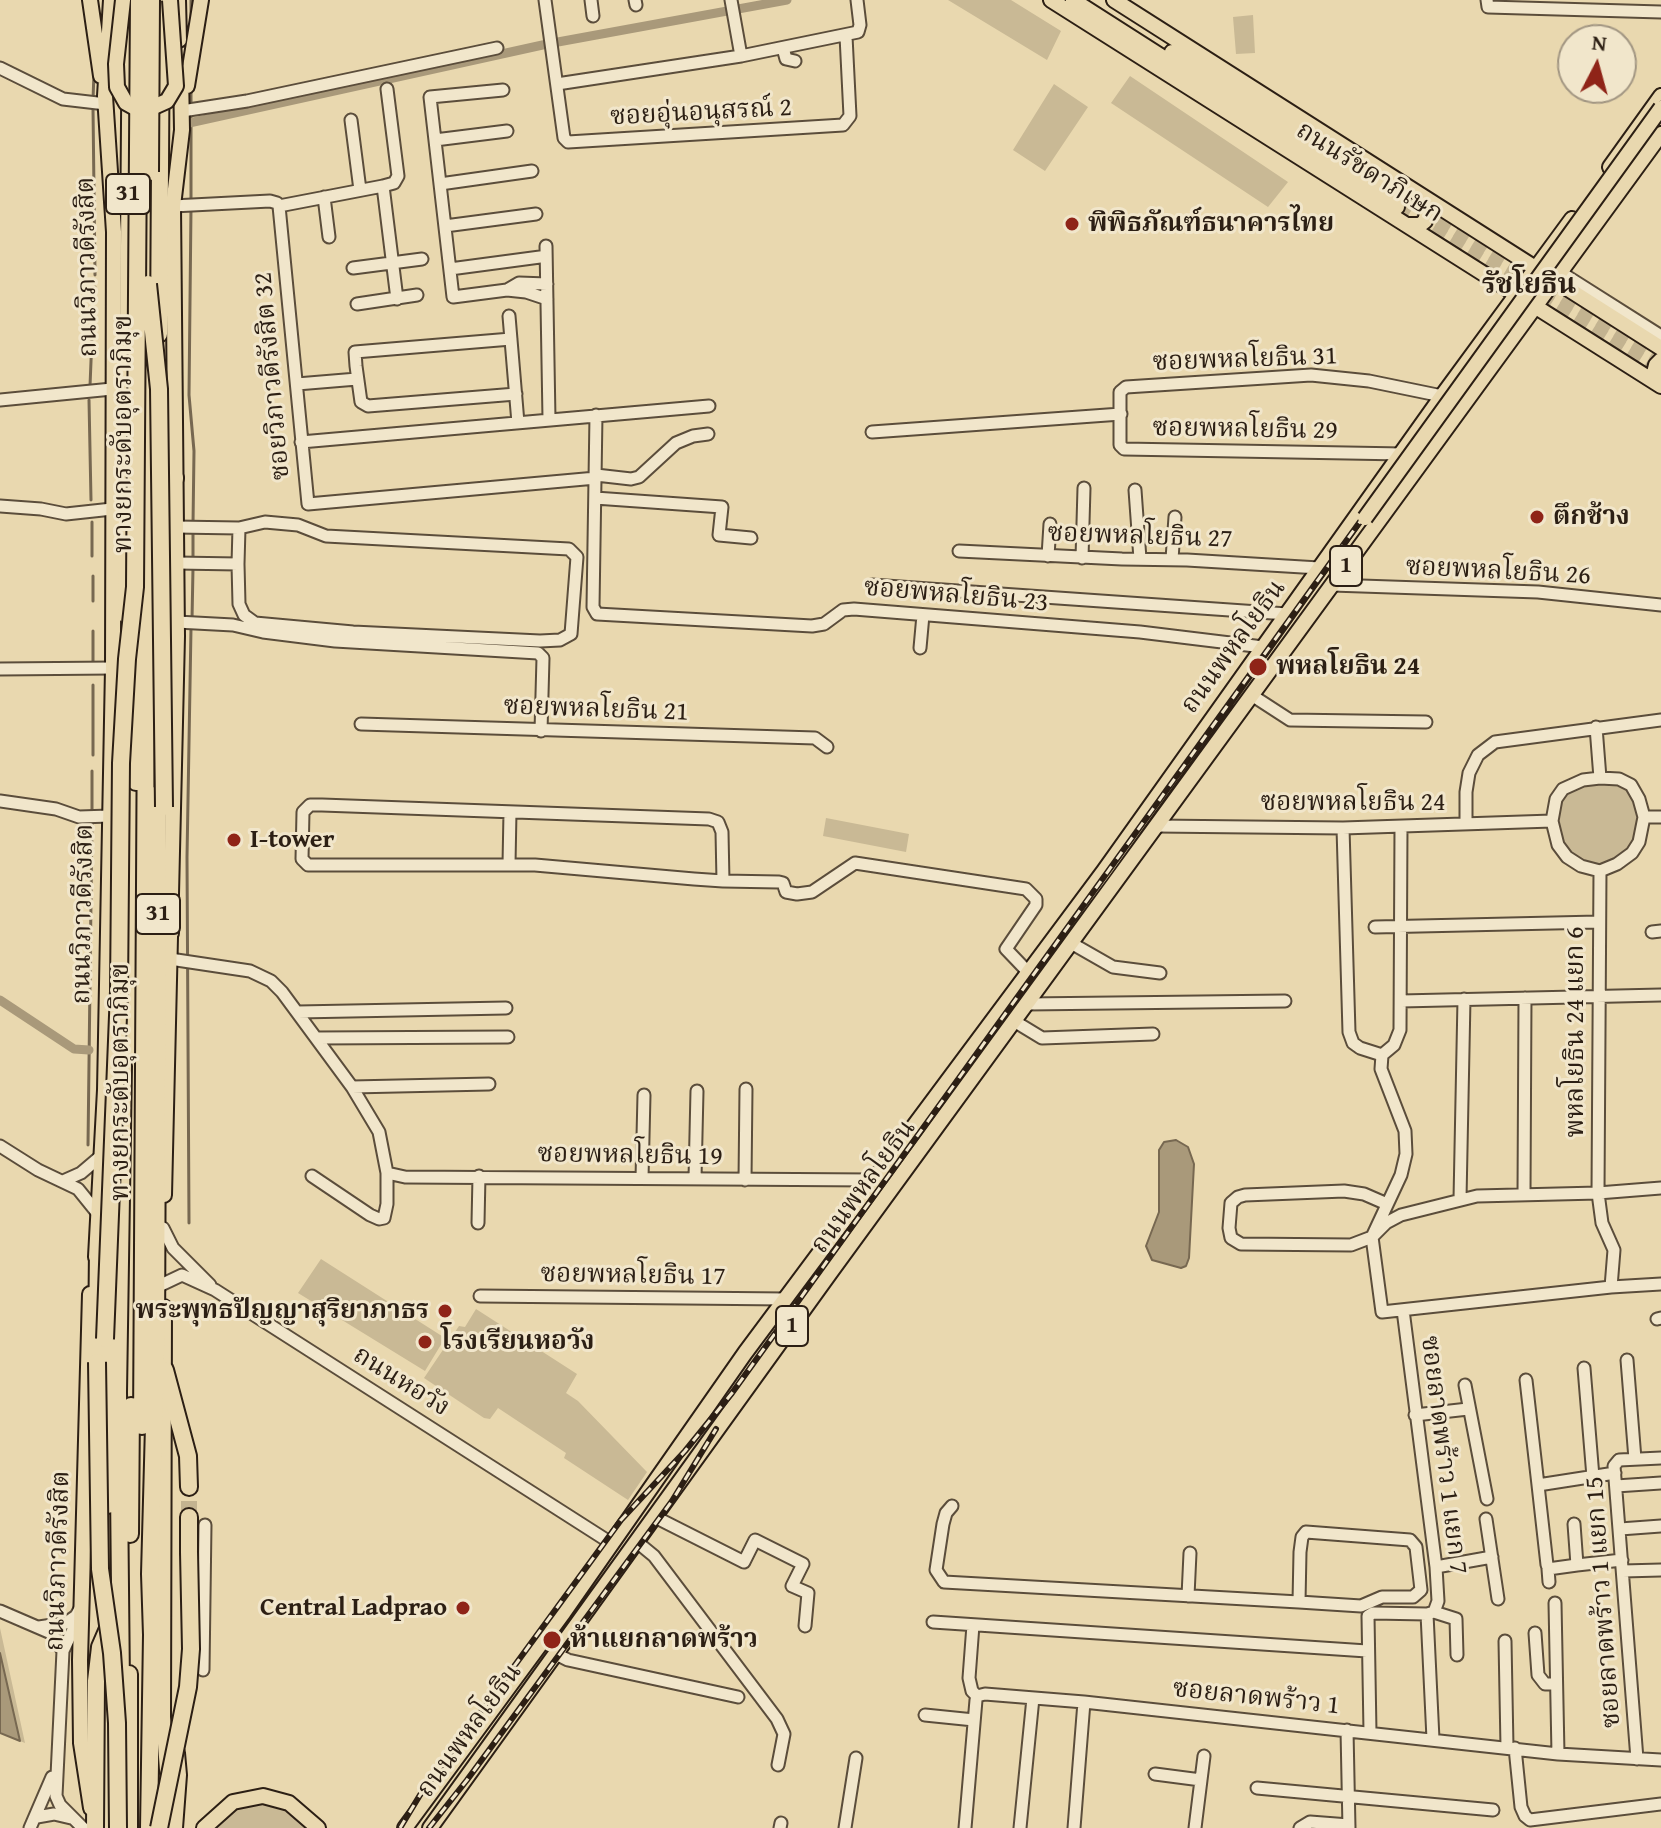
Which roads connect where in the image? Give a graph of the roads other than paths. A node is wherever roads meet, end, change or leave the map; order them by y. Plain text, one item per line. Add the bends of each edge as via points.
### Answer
1 (90, 0) edge
2 (111, 0) edge
3 (123, 0) edge
4 (131, 0) edge
5 (139, 0) edge
6 (151, 0) edge
7 (161, 0) edge
8 (170, 0) edge
9 (178, 0) edge
10 (201, 0) edge
11 (545, 0) edge
12 (591, 0) edge
13 (731, 0) edge
14 (857, 0) edge
15 (1051, 0) edge
16 (1073, 0) edge
17 (1091, 0) edge
18 (1114, 0) edge
19 (1487, 0) edge
20 (1661, 12) edge
21 (593, 16) dead end
22 (846, 36) junction
23 (497, 48) dead end
24 (783, 48) junction
25 (741, 56) junction
26 (795, 61) dead end
27 (0, 68) edge
28 (557, 84) junction
29 (387, 89) dead end
30 (503, 90) dead end
31 (1661, 96) edge
32 (99, 102) junction
33 (183, 107) junction
34 (1661, 108) edge
35 (351, 120) dead end
36 (1661, 124) edge
37 (507, 131) dead end
38 (1661, 134) edge
39 (435, 140) junction
40 (532, 171) dead end
41 (440, 184) junction
42 (383, 186) junction
43 (360, 190) junction
44 (324, 197) junction
45 (1423, 197) junction
46 (173, 206) junction
47 (279, 206) junction
48 (1582, 207) junction
49 (536, 214) dead end
50 (1600, 217) junction
51 (1407, 225) junction
52 (445, 226) junction
53 (329, 237) dead end
54 (422, 259) dead end
55 (392, 262) junction
56 (353, 268) dead end
57 (1536, 268) junction
58 (450, 269) junction
59 (1557, 276) junction
60 (148, 284) junction
61 (547, 284) junction
62 (507, 290) junction
63 (1517, 294) junction
64 (417, 295) dead end
65 (397, 299) junction
66 (547, 299) junction
67 (357, 304) dead end
68 (1536, 306) junction
69 (509, 316) dead end
70 (353, 336) dead end
71 (1486, 336) junction
72 (1661, 336) edge
73 (511, 339) junction
74 (1661, 348) edge
75 (1504, 350) junction
76 (113, 351) joint
77 (355, 352) junction
78 (1661, 360) edge
79 (357, 379) junction
80 (297, 384) junction
81 (1661, 386) edge
82 (119, 389) junction
83 (516, 394) junction
84 (1442, 396) junction
85 (0, 400) edge
86 (709, 406) dead end
87 (1121, 414) junction
88 (596, 415) junction
89 (549, 419) junction
90 (518, 423) junction
91 (872, 432) dead end
92 (708, 434) dead end
93 (301, 442) junction
94 (1403, 454) junction
95 (596, 477) junction
96 (175, 478) junction
97 (1084, 488) dead end
98 (1135, 490) dead end
99 (595, 498) junction
100 (0, 506) edge
101 (112, 509) junction
102 (1175, 517) dead end
103 (1368, 520) junction
104 (1050, 524) dead end
105 (176, 527) junction
106 (239, 528) junction
107 (158, 529) junction
108 (751, 538) dead end
109 (959, 551) dead end
110 (1048, 556) junction
111 (1082, 558) junction
112 (1140, 559) junction
113 (1172, 559) junction
114 (177, 563) junction
115 (238, 564) junction
116 (1315, 574) junction
117 (1336, 580) junction
118 (872, 585) dead end
119 (135, 587) junction
120 (1661, 605) edge
121 (1287, 614) junction
122 (923, 615) junction
123 (177, 622) junction
124 (1263, 647) junction
125 (920, 648) dead end
126 (113, 668) junction
127 (0, 669) edge
128 (1253, 696) junction
129 (1661, 720) edge
130 (1426, 722) dead end
131 (361, 724) dead end
132 (1596, 727) junction
133 (541, 731) junction
134 (827, 747) dead end
135 (126, 773) junction
136 (1600, 778) junction
137 (0, 801) edge
138 (510, 812) junction
139 (106, 813) junction
140 (1644, 817) junction
141 (1661, 817) edge
142 (1140, 818) junction
143 (1552, 821) junction
144 (1466, 824) junction
145 (1156, 826) junction
146 (1401, 827) junction
147 (1343, 828) junction
148 (509, 864) junction
149 (1600, 871) junction
150 (723, 881) junction
151 (1598, 922) junction
152 (1401, 926) junction
153 (1375, 927) dead end
154 (170, 933) junction
155 (1071, 943) junction
156 (170, 959) junction
157 (1028, 972) junction
158 (1160, 973) dead end
159 (1661, 995) edge
160 (1597, 996) junction
161 (1525, 998) junction
162 (1464, 999) junction
163 (1285, 1001) dead end
164 (1401, 1001) junction
165 (1027, 1004) junction
166 (506, 1008) dead end
167 (298, 1012) junction
168 (1014, 1021) junction
169 (1153, 1034) dead end
170 (508, 1037) dead end
171 (316, 1038) junction
172 (1382, 1055) junction
173 (489, 1084) dead end
174 (352, 1087) junction
175 (746, 1089) dead end
176 (105, 1090) junction
177 (697, 1091) dead end
178 (644, 1095) dead end
179 (123, 1105) junction
180 (0, 1146) edge
181 (101, 1156) junction
182 (387, 1173) junction
183 (312, 1176) dead end
184 (479, 1176) junction
185 (642, 1178) junction
186 (695, 1178) junction
187 (745, 1180) junction
188 (873, 1180) junction
189 (63, 1181) junction
190 (1661, 1188) edge
191 (1524, 1193) junction
192 (1598, 1193) junction
193 (1460, 1199) junction
194 (1387, 1204) junction
195 (99, 1215) junction
196 (478, 1223) dead end
197 (163, 1228) junction
198 (1372, 1237) junction
199 (98, 1248) junction
200 (814, 1262) junction
201 (830, 1273) junction
202 (163, 1284) junction
203 (1661, 1284) edge
204 (1611, 1287) junction
205 (215, 1290) junction
206 (480, 1296) dead end
207 (786, 1299) junction
208 (1403, 1310) junction
209 (770, 1320) junction
210 (787, 1333) junction
211 (1627, 1360) dead end
212 (1584, 1368) dead end
213 (165, 1370) junction
214 (1526, 1380) dead end
215 (1465, 1385) dead end
216 (1468, 1409) junction
217 (1415, 1415) junction
218 (152, 1445) junction
219 (1661, 1458) edge
220 (1635, 1459) junction
221 (1615, 1473) junction
222 (1593, 1477) junction
223 (1661, 1483) edge
224 (1538, 1485) junction
225 (1616, 1486) junction
226 (189, 1487) tunnel mouth
227 (1487, 1499) dead end
228 (952, 1506) dead end
229 (189, 1517) tunnel mouth
230 (655, 1517) junction
231 (1486, 1519) dead end
232 (1574, 1524) dead end
233 (205, 1525) dead end
234 (1661, 1526) edge
235 (1620, 1529) junction
236 (637, 1542) junction
237 (611, 1543) junction
238 (1190, 1553) dead end
239 (1492, 1557) junction
240 (1418, 1559) junction
241 (1435, 1562) junction
242 (1547, 1565) dead end
243 (1577, 1565) junction
244 (1622, 1566) junction
245 (1661, 1570) edge
246 (1549, 1582) dead end
247 (1188, 1596) junction
248 (1498, 1599) dead end
249 (1299, 1602) junction
250 (84, 1603) junction
251 (1555, 1603) dead end
252 (0, 1611) edge
253 (162, 1613) junction
254 (1431, 1613) junction
255 (933, 1622) dead end
256 (973, 1625) junction
257 (805, 1626) dead end
258 (38, 1627) junction
259 (1535, 1633) dead end
260 (1505, 1641) dead end
261 (63, 1651) junction
262 (1367, 1651) junction
263 (556, 1654) junction
264 (1457, 1655) dead end
265 (203, 1670) dead end
266 (163, 1678) junction
267 (1556, 1684) junction
268 (977, 1696) junction
269 (738, 1697) dead end
270 (1033, 1698) junction
271 (1084, 1702) junction
272 (925, 1715) dead end
273 (163, 1717) junction
274 (974, 1720) junction
275 (1347, 1730) junction
276 (1370, 1732) junction
277 (1433, 1739) junction
278 (1511, 1748) junction
279 (1558, 1754) junction
280 (1204, 1756) dead end
281 (856, 1758) dead end
282 (167, 1759) junction
283 (1637, 1759) junction
284 (1661, 1760) edge
285 (56, 1765) junction
286 (778, 1765) dead end
287 (1155, 1774) dead end
288 (1201, 1780) junction
289 (1257, 1788) dead end
290 (1349, 1797) junction
291 (1661, 1804) edge
292 (1493, 1810) dead end
293 (72, 1818) junction
294 (308, 1818) edge
295 (175, 1820) edge
296 (33, 1823) edge
297 (1349, 1826) edge
298 (108, 1827) edge
299 (83, 1828) edge
300 (129, 1828) edge
301 (141, 1828) edge
302 (149, 1828) edge
303 (158, 1828) edge
304 (166, 1828) edge
305 (204, 1828) edge
306 (405, 1828) edge
307 (430, 1828) edge
308 (845, 1828) edge
309 (965, 1828) edge
310 (1020, 1828) edge
311 (1074, 1828) edge
312 (1195, 1828) edge
313 (1300, 1828) edge

1 - 32 main road
2 - 32 main road, ถนนวิภาวดีรังสิต / 31
3 - 8 main road, bridge via 117,87 126,103 147,110 167,101 176,86
4 - 82 highway, ถนนวิภาวดีรังสิต / 31
5 - 119 highway, ทางยกระดับอุตราภิมุข / 31, bridge
6 - 60 highway, ทางยกระดับอุตราภิมุข / 31, bridge
7 - 107 highway, 31
9 - 33 main road, 31
10 - 33 main road
11 - 28 street, ซอยอุ่นอนุสรณ์ 2
12 - 21 street
13 - 25 street
14 - 22 street, ซอยอุ่นอนุสรณ์ 2 via 860,29
15 - 51 main road, ถนนรัชดาภิเษก
16 - 17 main road, ถนนรัชดาภิเษก via 1400,202
18 - 45 main road, ถนนรัชดาภิเษก
19 - 20 street via 1488,7
22 - 24 street
22 - 28 street, ซอยอุ่นอนุสรณ์ 2 via 850,116 843,125 568,142
23 - 33 street via 247,101
24 - 25 street
24 - 26 street via 786,59
25 - 28 street
27 - 32 street via 63,99
29 - 42 street via 398,176
30 - 39 street via 430,97
31 - 48 main road, ถนนพหลโยธิน / 1
32 - 76 main road, ถนนวิภาวดีรังสิต / 31 via 114,232
33 - 46 main road, 31
34 - 103 main road, ถนนพหลโยธิน, bridge
35 - 43 street
36 - 103 main road, ถนนพหลโยธิน
37 - 39 street
38 - 50 main road, ถนนพหลโยธิน / 1
39 - 41 street
40 - 41 street
41 - 52 street
42 - 43 street
42 - 55 street
43 - 44 street
44 - 47 street
44 - 53 street
45 - 51 main road via 1425,221
45 - 57 main road, ถนนรัชดาภิเษก
46 - 47 street via 270,201
46 - 96 main road, 31
47 - 80 street, ซอยวิภาวดีรังสิต 32
48 - 50 main road via 1586,214
48 - 57 main road, ถนนพหลโยธิน / 1
49 - 52 street
50 - 59 main road, ถนนพหลโยธิน / 1
51 - 63 main road, ถนนรัชดาภิเษก
52 - 58 street
54 - 55 street
55 - 56 street
55 - 65 street
57 - 59 main road, ถนนรัชดาภิเษก
57 - 63 main road, ถนนพหลโยธิน / 1
58 - 61 street via 543,252
58 - 62 street via 453,297
59 - 68 main road, ถนนพหลโยธิน / 1
59 - 72 street
59 - 74 main road, ถนนรัชดาภิเษก
60 - 154 highway, bridge via 159,389
60 - 301 highway, ทางยกระดับอุตราภิมุข / 31, bridge
61 - 62 street via 519,283
61 - 66 street
62 - 66 street
63 - 68 main road, ถนนรัชดาภิเษก
63 - 71 main road, ถนนพหลโยธิน / 1
64 - 65 street
65 - 67 street
66 - 89 street
68 - 75 main road, ถนนพหลโยธิน / 1
68 - 81 main road, ถนนรัชดาภิเษก
69 - 73 street
70 - 77 street
71 - 75 main road via 1496,338
71 - 84 main road, ถนนพหลโยธิน / 1
73 - 77 street
73 - 83 street
75 - 117 main road, ถนนพหลโยธิน / 1
76 - 82 highway
77 - 79 street
78 - 81 main road via 1654,373
79 - 80 street
79 - 83 street via 361,402 368,406
80 - 93 street, ซอยวิภาวดีรังสิต 32
82 - 85 street
82 - 101 main road, ถนนวิภาวดีรังสิต / 31
82 - 135 highway, ถนนวิภาวดีรังสิต / 31
83 - 90 street
84 - 87 street, ซอยพหลโยธิน 31 via 1329,376 1259,378 1126,387 1120,392
84 - 94 main road, ถนนพหลโยธิน / 1
86 - 88 street
87 - 91 street
87 - 94 street, ซอยพหลโยธิน 29 via 1124,449
88 - 89 street
88 - 95 street
89 - 90 street
90 - 93 street
92 - 95 street via 676,443 639,477
93 - 95 street, ซอยวิภาวดีรังสิต 32 via 312,506
94 - 116 main road, ถนนพหลโยธิน / 1
95 - 99 street
96 - 105 main road, 31
96 - 107 highway
97 - 111 street
98 - 112 street
99 - 108 street via 722,507 719,535
99 - 122 street, ซอยพหลโยธิน 23 via 593,607 601,615 812,626 848,609
100 - 101 street via 66,514
101 - 126 main road, ถนนวิภาวดีรังสิต / 31
102 - 113 street
103 - 116 main road, ถนนพหลโยธิน
103 - 117 main road, ถนนพหลโยธิน
104 - 110 street
105 - 106 street
105 - 114 main road, 31
106 - 115 street
106 - 115 street via 256,522 285,523 326,536 569,549 577,557 571,634 550,641 261,624 241,611
107 - 218 highway, 31
109 - 110 street, ซอยพหลโยธิน 27
110 - 111 street, ซอยพหลโยธิน 27
111 - 112 street, ซอยพหลโยธิน 27
112 - 113 street, ซอยพหลโยธิน 27
113 - 116 street, ซอยพหลโยธิน 27
114 - 115 street
114 - 123 main road, 31
116 - 121 main road, ถนนพหลโยธิน / 1
117 - 120 street, ซอยพหลโยธิน 26
117 - 128 main road, ถนนพหลโยธิน / 1
118 - 121 street
119 - 298 highway, bridge via 121,763 119,991 105,1339 112,1613 96,1681
119 - 300 highway, ทางยกระดับอุตราภิมุข / 31, bridge
121 - 124 main road, ถนนพหลโยธิน / 1
122 - 124 street, ซอยพหลโยธิน 23
122 - 125 street
123 - 133 street via 335,641 538,653 543,658
123 - 154 main road, 31
124 - 142 main road, ถนนพหลโยธิน / 1
126 - 127 street
126 - 139 main road, ถนนวิภาวดีรังสิต / 31
128 - 130 street via 1290,720
128 - 145 main road, ถนนพหลโยธิน / 1
129 - 132 street
131 - 133 street, ซอยพหลโยธิน 21
132 - 136 street
132 - 144 street via 1506,739 1486,747 1469,773
133 - 134 street, ซอยพหลโยธิน 21 via 815,738
135 - 139 highway
135 - 179 highway, ถนนวิภาวดีรังสิต / 31
136 - 140 street via 1631,785
136 - 143 street via 1563,789
137 - 139 street via 79,817
138 - 148 street
138 - 148 street via 310,805 303,812 303,862 311,865
138 - 150 street via 714,820 721,825
139 - 176 main road, ถนนวิภาวดีรังสิต / 31
140 - 141 street
140 - 149 street via 1636,848
142 - 145 main road
142 - 157 main road, ถนนพหลโยธิน / 1
143 - 144 street, ซอยพหลโยธิน 24
143 - 149 street via 1567,857
144 - 146 street, ซอยพหลโยธิน 24
145 - 147 street, ซอยพหลโยธิน 24
145 - 155 main road, ถนนพหลโยธิน / 1
146 - 147 street, ซอยพหลโยธิน 24
146 - 152 street
147 - 172 street via 1349,1032 1360,1048
148 - 150 street
149 - 151 street, พหลโยธิน 24 แยก 6
150 - 157 street via 783,883 786,892 812,892 855,863 1026,889 1036,905 1006,949
151 - 152 street
151 - 160 street, พหลโยธิน 24 แยก 6
152 - 153 street
152 - 164 street
154 - 156 main road, 31
155 - 158 street via 1113,967
155 - 165 main road, ถนนพหลโยธิน / 1
156 - 167 street via 262,976
156 - 197 main road, 31
157 - 188 main road, ถนนพหลโยธิน / 1
159 - 160 street
160 - 161 street
160 - 192 street, พหลโยธิน 24 แยก 6
161 - 162 street
161 - 191 street
162 - 164 street
162 - 193 street
163 - 165 street
164 - 172 street via 1398,1039
165 - 168 main road, ถนนพหลโยธิน / 1
166 - 167 street
167 - 171 street
168 - 169 street via 1042,1038
168 - 201 main road, ถนนพหลโยธิน / 1
170 - 171 street
171 - 174 street
172 - 194 street via 1381,1069 1406,1141 1405,1167
173 - 174 street
174 - 182 street via 379,1132
175 - 187 street
176 - 179 highway
176 - 181 main road, ถนนวิภาวดีรังสิต / 31
177 - 186 street
178 - 185 street
179 - 298 highway, ถนนวิภาวดีรังสิต / 31 via 120,1591
180 - 189 street
181 - 189 street
181 - 195 main road, ถนนวิภาวดีรังสิต / 31
182 - 183 street via 387,1204 379,1219
182 - 184 street, ซอยพหลโยธิน 19
184 - 185 street, ซอยพหลโยธิน 19
184 - 196 street
185 - 186 street, ซอยพหลโยธิน 19
186 - 187 street, ซอยพหลโยธิน 19
187 - 188 street, ซอยพหลโยธิน 19
188 - 200 main road, ถนนพหลโยธิน / 1
189 - 195 street via 84,1194
190 - 192 street
191 - 192 street
191 - 193 street
192 - 204 street, พหลโยธิน 24 แยก 6 via 1602,1223 1614,1250
193 - 198 street via 1401,1215
194 - 198 street
194 - 198 street via 1355,1192 1330,1190 1245,1195 1231,1203 1231,1238 1241,1244 1351,1245
195 - 199 main road, ถนนวิภาวดีรังสิต / 31
197 - 202 main road, 31
197 - 205 street via 173,1248
198 - 208 street via 1382,1312
199 - 250 main road, ถนนวิภาวดีรังสิต / 31 via 90,1297
199 - 298 highway, bridge via 100,1569 113,1667
200 - 201 main road
200 - 207 main road, ถนนพหลโยธิน / 1
201 - 210 main road, ถนนพหลโยธิน / 1
202 - 205 street, ถนนหอวัง via 182,1275
202 - 213 main road, 31
203 - 204 street
204 - 208 street
205 - 237 street, ถนนหอวัง
206 - 207 street, ซอยพหลโยธิน 17
207 - 209 main road, ถนนพหลโยธิน / 1
208 - 217 street, ซอยลาดพร้าว 1 แยก 7
209 - 210 main road
209 - 237 main road, ถนนพหลโยธิน / 1
210 - 230 main road, ถนนพหลโยธิน / 1
211 - 220 street
212 - 222 street
213 - 226 highway via 188,1456
213 - 253 main road, 31
214 - 224 street
215 - 216 street
216 - 217 street
216 - 227 street
217 - 241 street, ซอยลาดพร้าว 1 แยก 7
218 - 253 highway
218 - 302 highway, 31
219 - 220 street
220 - 221 street, ซอยลาดพร้าว 1 แยก 15 via 1617,1461
221 - 222 street
221 - 225 street, ซอยลาดพร้าว 1 แยก 15
222 - 224 street
223 - 225 street
224 - 242 street
225 - 235 street, ซอยลาดพร้าว 1 แยก 15
228 - 247 street via 943,1524 936,1570 944,1582
229 - 303 highway, bridge via 188,1687
230 - 236 main road, ถนนพหลโยธิน / 1
230 - 257 street via 744,1562 755,1540 803,1564 792,1586 808,1593
231 - 239 street
232 - 243 street
233 - 265 street
234 - 235 street
235 - 244 street, ซอยลาดพร้าว 1 แยก 15
236 - 263 main road, ถนนพหลโยธิน / 1
236 - 286 street via 654,1556 777,1719 784,1734
237 - 306 main road, ถนนพหลโยธิน / 1
238 - 247 street
239 - 241 street
239 - 248 street
240 - 241 street
240 - 249 street via 1421,1590 1413,1597 1382,1597 1361,1606
240 - 249 street via 1410,1540 1306,1532
241 - 254 street, ซอยลาดพร้าว 1 แยก 7 via 1438,1601
243 - 244 street
243 - 246 street via 1548,1569
244 - 245 street
244 - 283 street, ซอยลาดพร้าว 1 แยก 15
247 - 249 street
250 - 258 street via 72,1620
250 - 261 street
250 - 298 main road, ถนนวิภาวดีรังสิต / 31 via 81,1743
251 - 267 street
252 - 258 street
253 - 266 main road, 31
254 - 262 street via 1370,1615
254 - 264 street via 1456,1619
254 - 277 street, ซอยลาดพร้าว 1 แยก 7
255 - 256 street
256 - 262 street
256 - 268 street via 969,1685
258 - 261 street via 57,1638
259 - 267 street via 1538,1675 1545,1684
260 - 278 street
261 - 285 street
262 - 276 street
263 - 269 street
263 - 307 main road, ถนนพหลโยธิน / 1
266 - 273 main road, 31
266 - 295 main road via 179,1775
267 - 279 street
268 - 270 street, ซอยลาดพร้าว 1
268 - 274 street
270 - 271 street, ซอยลาดพร้าว 1
270 - 310 street
271 - 275 street, ซอยลาดพร้าว 1
271 - 311 street
272 - 274 street
273 - 282 main road, 31
273 - 303 highway
274 - 309 street
275 - 276 street, ซอยลาดพร้าว 1
275 - 290 street
276 - 277 street, ซอยลาดพร้าว 1
277 - 278 street, ซอยลาดพร้าว 1
278 - 279 street, ซอยลาดพร้าว 1
278 - 291 street via 1521,1807 1530,1820
279 - 283 street, ซอยลาดพร้าว 1
280 - 288 street
281 - 308 street
282 - 295 main road
282 - 304 main road, 31
283 - 284 street, ซอยลาดพร้าว 1
285 - 293 street via 56,1796
285 - 296 street
287 - 288 street
288 - 312 street
289 - 290 street
290 - 292 street
290 - 297 street
293 - 296 street via 54,1814
293 - 299 street
294 - 305 main road via 272,1797 241,1799 223,1808
297 - 313 street via 1310,1822

